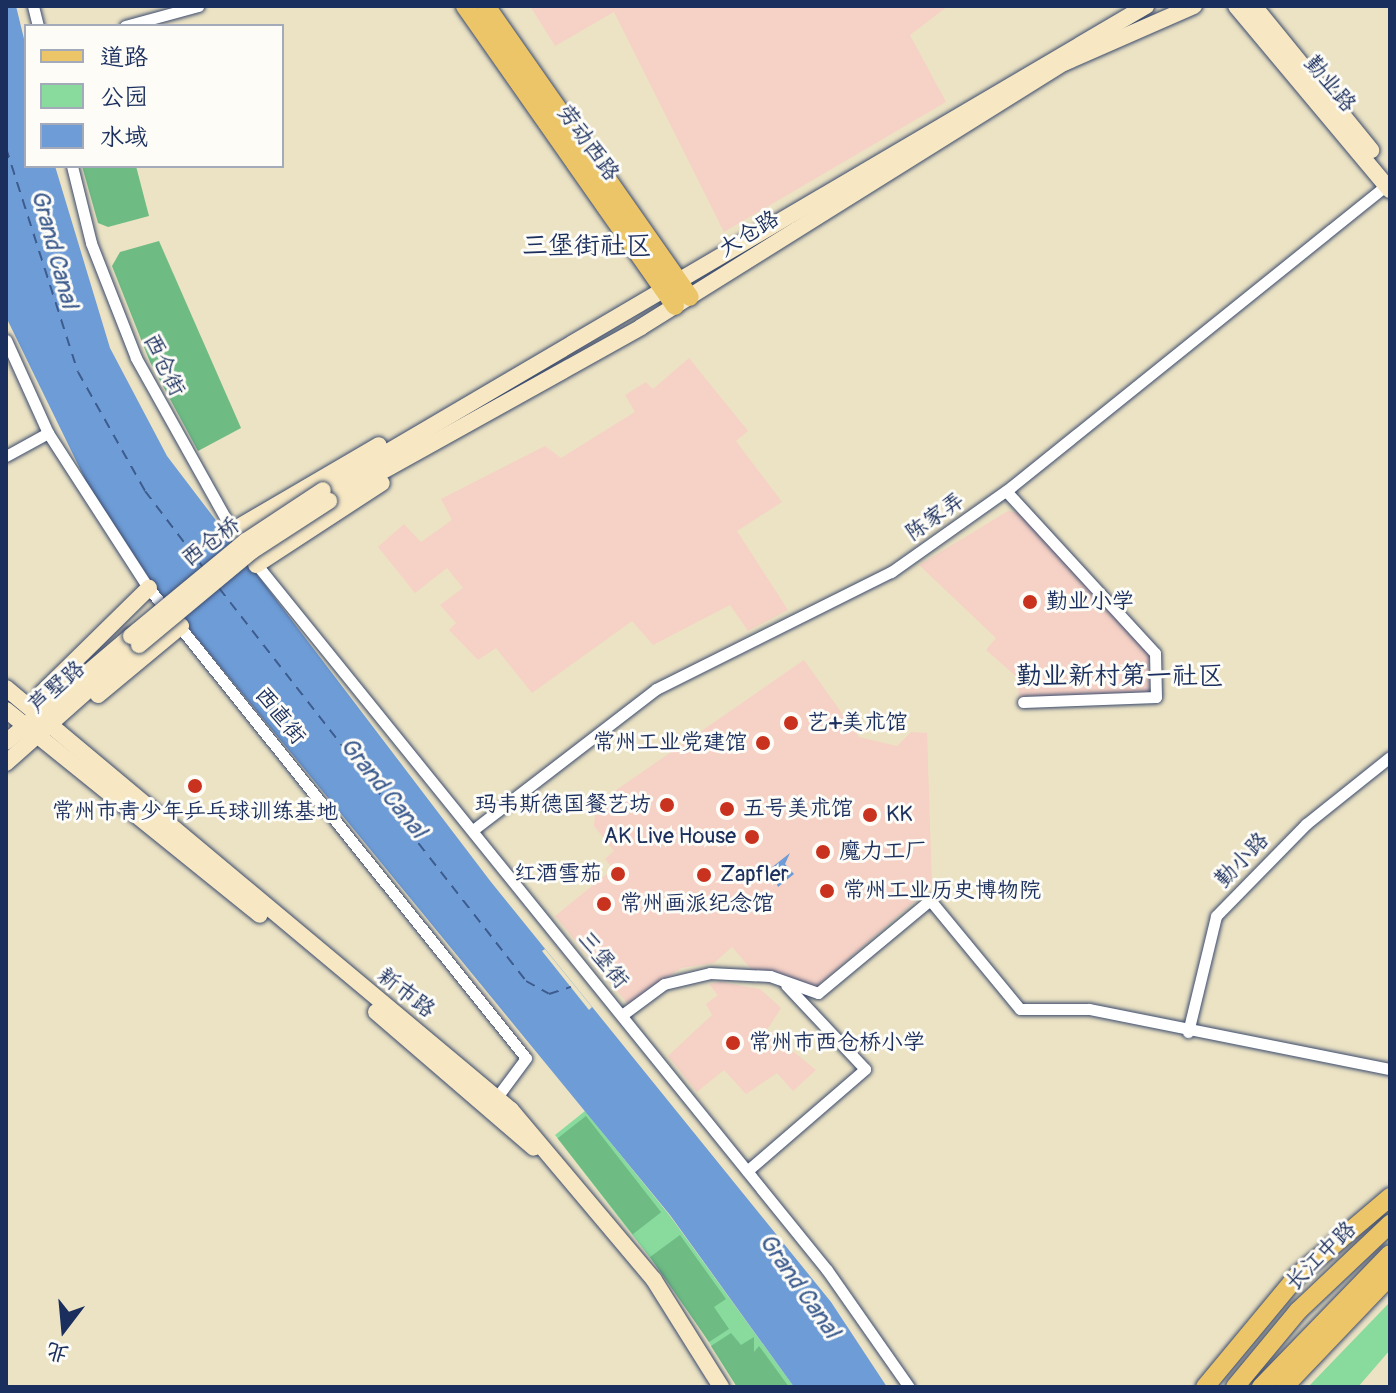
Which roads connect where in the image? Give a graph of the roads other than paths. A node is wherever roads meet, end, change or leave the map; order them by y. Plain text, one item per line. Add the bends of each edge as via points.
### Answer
1 (198, 6) edge
2 (465, 6) edge
3 (486, 6) edge
4 (1146, 6) edge
5 (1194, 6) edge
6 (1236, 6) edge
7 (1254, 6) edge
8 (132, 24) edge
9 (72, 168) edge
10 (1389, 182) edge
11 (670, 283) junction
12 (683, 302) junction
13 (6, 340) edge
14 (502, 384) junction
15 (515, 398) junction
16 (48, 433) junction
17 (6, 456) edge
18 (1006, 491) junction
19 (326, 496) junction
20 (232, 531) junction
21 (256, 565) junction
22 (149, 588) junction
23 (181, 626) junction
24 (135, 640) joint
25 (6, 688) edge
26 (1023, 702) dead end
27 (6, 710) edge
28 (44, 719) junction
29 (30, 730) junction
30 (6, 742) edge
31 (1390, 757) edge
32 (6, 763) edge
33 (473, 830) junction
34 (781, 980) junction
35 (622, 1015) junction
36 (1188, 1032) junction
37 (1390, 1069) edge
38 (497, 1097) junction
39 (747, 1171) junction
40 (1390, 1197) edge
41 (1390, 1224) edge
42 (1390, 1254) edge
43 (1390, 1276) edge
44 (710, 1387) edge
45 (721, 1387) edge
46 (909, 1387) edge
47 (1205, 1387) edge
48 (1235, 1387) edge
49 (1261, 1387) edge
50 (1284, 1387) edge

1 - 8 street
2 - 11 main road, 劳动西路
3 - 11 main road, 劳动西路
4 - 11 main road, 大仓路
5 - 12 main road, 大仓路 via 1064,63
6 - 10 main road, 勤业路
7 - 10 main road, 勤业路
9 - 20 street, 西仓街 via 91,243 136,358
10 - 18 street, 陈家弄
11 - 12 main road, 劳动西路
11 - 14 main road, 大仓路
12 - 15 main road, 大仓路
13 - 16 street, 西直街
14 - 19 main road, 大仓路
14 - 20 main road via 325,472
15 - 19 main road, 大仓路
15 - 21 main road
16 - 17 street
16 - 22 street, 西直街
18 - 26 street via 1155,653 1156,697
18 - 33 street, 陈家弄 via 891,572 656,689
19 - 24 main road, 西仓桥, bridge via 246,541
20 - 21 street, 西仓街
21 - 33 street, 三堡街
22 - 23 street, 西直街
22 - 28 main road via 42,693
23 - 28 main road via 74,715
23 - 38 street, 西直街 via 526,1058
24 - 28 main road, 芦墅路
25 - 28 main road, 新市路
27 - 29 main road, 新市路
28 - 29 main road, 芦墅路
28 - 38 main road, 新市路
29 - 30 main road, 芦墅路
29 - 32 main road, 芦墅路
29 - 44 main road, 新市路 via 477,1094 559,1172
31 - 36 street, 勤小路 via 1306,824 1216,916
33 - 35 street, 三堡街
34 - 35 street via 732,972 689,975
34 - 36 street via 818,993 930,900 1020,1009 1089,1009
34 - 39 street via 865,1069
35 - 39 street, 三堡街
36 - 37 street
38 - 45 main road, 新市路 via 601,1212
39 - 46 street, 三堡街
40 - 47 main road via 1297,1276
41 - 48 main road, 长江中路 via 1286,1324
42 - 49 main road, 长江中路
43 - 50 main road

